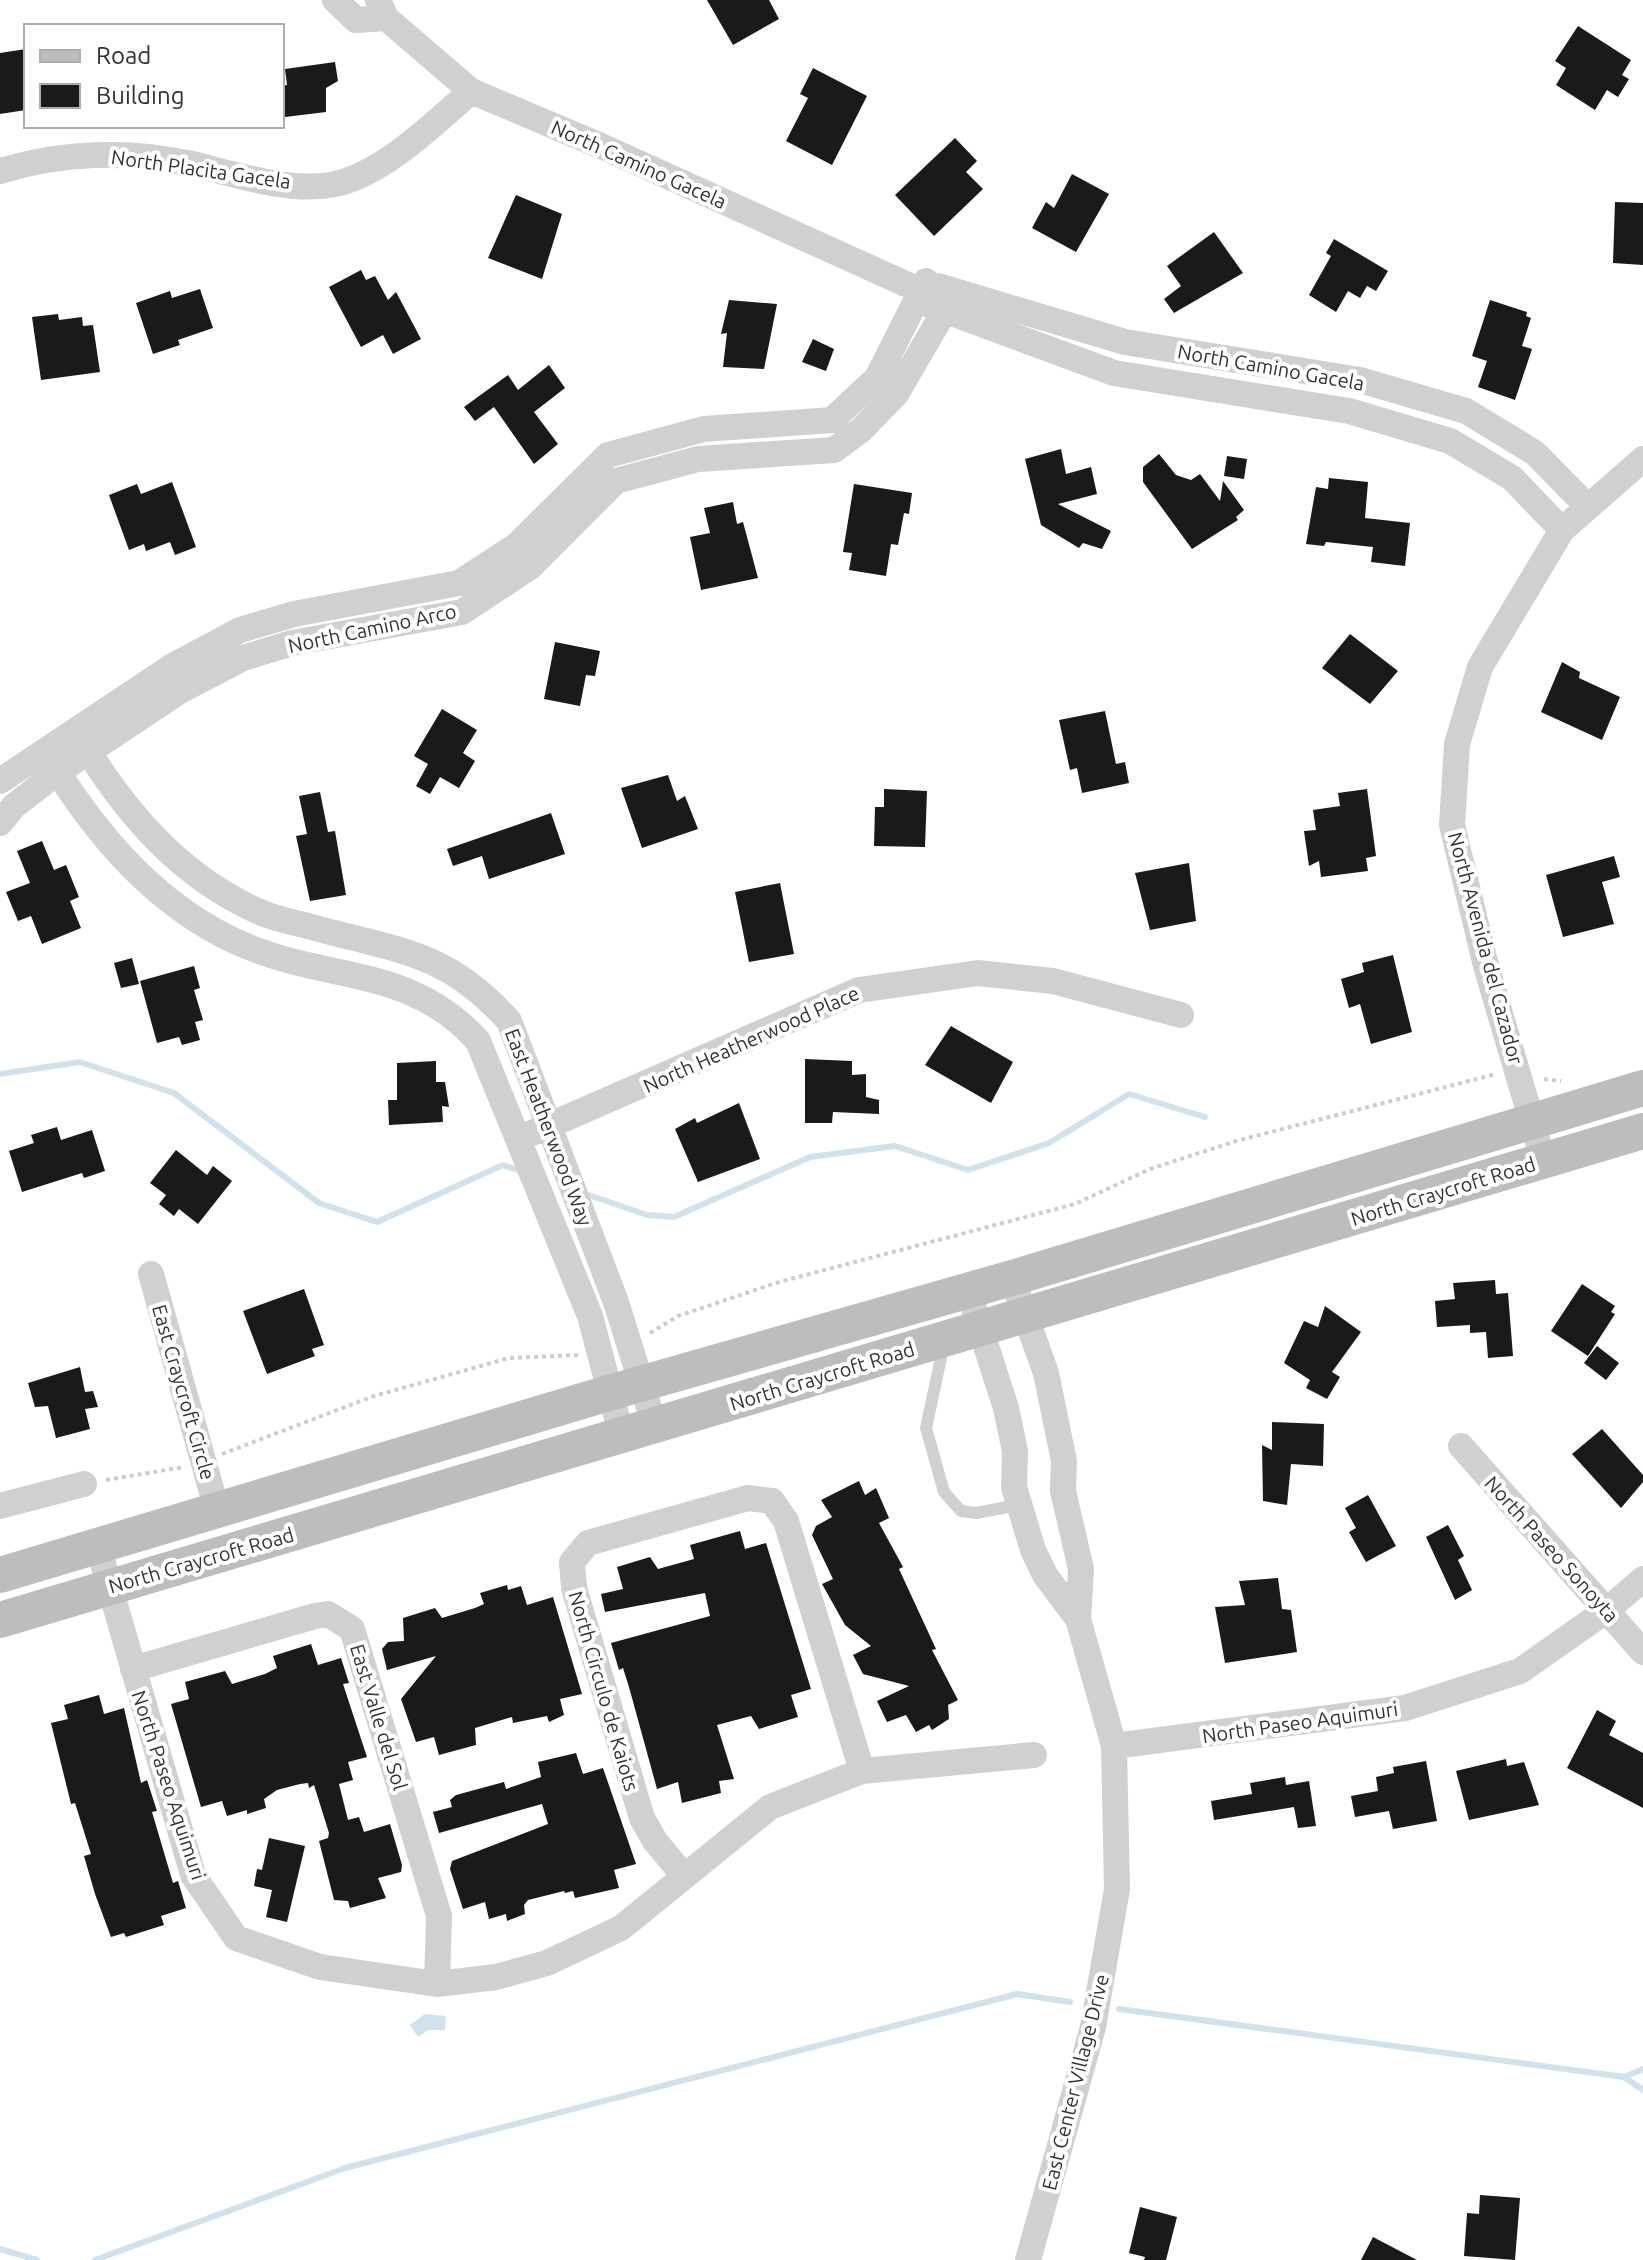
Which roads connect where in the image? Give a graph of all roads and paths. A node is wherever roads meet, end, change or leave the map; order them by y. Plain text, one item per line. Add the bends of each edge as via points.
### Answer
1 (335, 0) edge
2 (382, 9) edge
3 (471, 91) junction
4 (0, 171) edge
5 (917, 289) junction
6 (951, 302) junction
7 (1272, 366) junction
8 (1256, 396) junction
9 (1643, 459) edge
10 (1588, 507) junction
11 (1562, 530) junction
12 (82, 741) junction
13 (51, 760) junction
14 (0, 781) edge
15 (0, 823) edge
16 (1181, 1015) dead end
17 (1502, 1072) dead end
18 (1643, 1088) edge
19 (1533, 1121) junction
20 (548, 1125) junction
21 (1643, 1131) edge
22 (518, 1139) junction
23 (1543, 1159) junction
24 (151, 1274) dead end
25 (1012, 1278) junction
26 (968, 1290) junction
27 (1023, 1317) junction
28 (981, 1329) junction
29 (642, 1338) dead end
30 (945, 1339) junction
31 (591, 1354) dead end
32 (626, 1388) junction
33 (638, 1432) junction
34 (1461, 1446) dead end
35 (221, 1454) dead end
36 (194, 1465) dead end
37 (84, 1484) joint
38 (1019, 1505) junction
39 (0, 1506) edge
40 (217, 1510) junction
41 (98, 1546) junction
42 (0, 1575) edge
43 (1643, 1579) edge
44 (109, 1587) junction
45 (1607, 1610) junction
46 (1078, 1619) junction
47 (0, 1620) edge
48 (1643, 1652) edge
49 (133, 1669) junction
50 (1114, 1746) junction
51 (1034, 1755) dead end
52 (862, 1771) junction
53 (684, 1876) junction
54 (437, 1984) junction
55 (1028, 2260) edge

1 - 2 street, North Camino Gacela via 356,20
2 - 3 street, North Camino Gacela
3 - 4 street, North Placita Gacela via 384,163 331,185 241,178 191,164 97,154 32,161
3 - 5 street, North Camino Gacela
5 - 6 street, North Camino Gacela
5 - 12 street, North Camino Arco via 877,378 832,420 704,429 608,455 516,546 459,583 294,614 240,630 171,667
6 - 7 street, North Camino Gacela via 1125,342
6 - 8 street, North Camino Gacela via 1114,373
6 - 12 street, North Camino Arco via 896,394 834,450 698,459 616,481 530,567 462,612 292,643 243,658
7 - 8 street
7 - 10 street, North Camino Gacela via 1360,380 1466,411 1535,453
8 - 11 street, North Camino Gacela via 1349,411 1450,441 1512,478
9 - 10 street, North Avenida del Cazador
10 - 11 street, North Avenida del Cazador
11 - 19 street, North Avenida del Cazador via 1480,667 1457,744 1452,825 1486,966
12 - 13 street, North Camino Arco
12 - 20 street, East Heatherwood Way via 133,814 174,860 220,892 265,915 436,961 481,991 509,1021
13 - 14 street, North Camino Arco
13 - 15 street, North Camino Arco
13 - 22 street, East Heatherwood Way via 105,837 150,887 201,924 252,948 420,994 458,1019 478,1041
16 - 20 street, North Heatherwood Place via 1053,981 978,973 859,990
17 - 29 path via 1236,1141 1150,1169 1075,1204 779,1282 678,1316
18 - 19 main road, North Craycroft Road
19 - 23 street, North Avenida del Cazador
19 - 25 main road, North Craycroft Road
20 - 22 street, North Heatherwood Place
20 - 32 street, East Heatherwood Way via 616,1302
21 - 23 main road, North Craycroft Road
22 - 32 street, East Heatherwood Way via 590,1316
23 - 27 main road, North Craycroft Road
24 - 40 street, East Craycroft Circle
25 - 26 main road, North Craycroft Road
25 - 27 street, East Center Village Drive
26 - 28 street, East Center Village Drive
26 - 32 main road, North Craycroft Road
27 - 28 main road, North Craycroft Road
27 - 46 street, East Center Village Drive via 1046,1373 1058,1425 1063,1491 1081,1569
28 - 30 main road, North Craycroft Road
28 - 38 street, East Center Village Drive via 1006,1408
30 - 33 main road, North Craycroft Road
30 - 38 lane via 926,1428 944,1492 961,1511
31 - 35 path via 509,1358 374,1396
32 - 33 street, East Heatherwood Way
32 - 40 main road, North Craycroft Road
33 - 44 main road, North Craycroft Road
34 - 45 street, North Paseo Sonoyta
36 - 37 path
37 - 39 street
38 - 46 street, East Center Village Drive via 1045,1575
40 - 41 main road, North Craycroft Road
41 - 42 main road, North Craycroft Road
41 - 44 street, North Paseo Aquimuri
43 - 45 street, North Paseo Aquimuri
44 - 47 main road, North Craycroft Road
44 - 49 street, North Paseo Aquimuri
45 - 48 street, North Paseo Sonoyta
45 - 50 street, North Paseo Aquimuri via 1520,1671 1405,1708
46 - 50 street, East Center Village Drive
49 - 54 street, North Paseo Aquimuri via 193,1875 236,1938 320,1967
49 - 54 street, East Valle del Sol via 315,1616 328,1614 352,1629 439,1916
50 - 55 street, East Center Village Drive via 1117,1889 1093,2027
51 - 52 street, North Paseo Aquimuri
52 - 53 street, North Paseo Aquimuri via 770,1807
52 - 53 street, North Circulo de Kaiots via 786,1521 772,1501 748,1498 588,1543 572,1562 574,1588 642,1818
53 - 54 street, North Paseo Aquimuri via 621,1928 547,1963 496,1977

